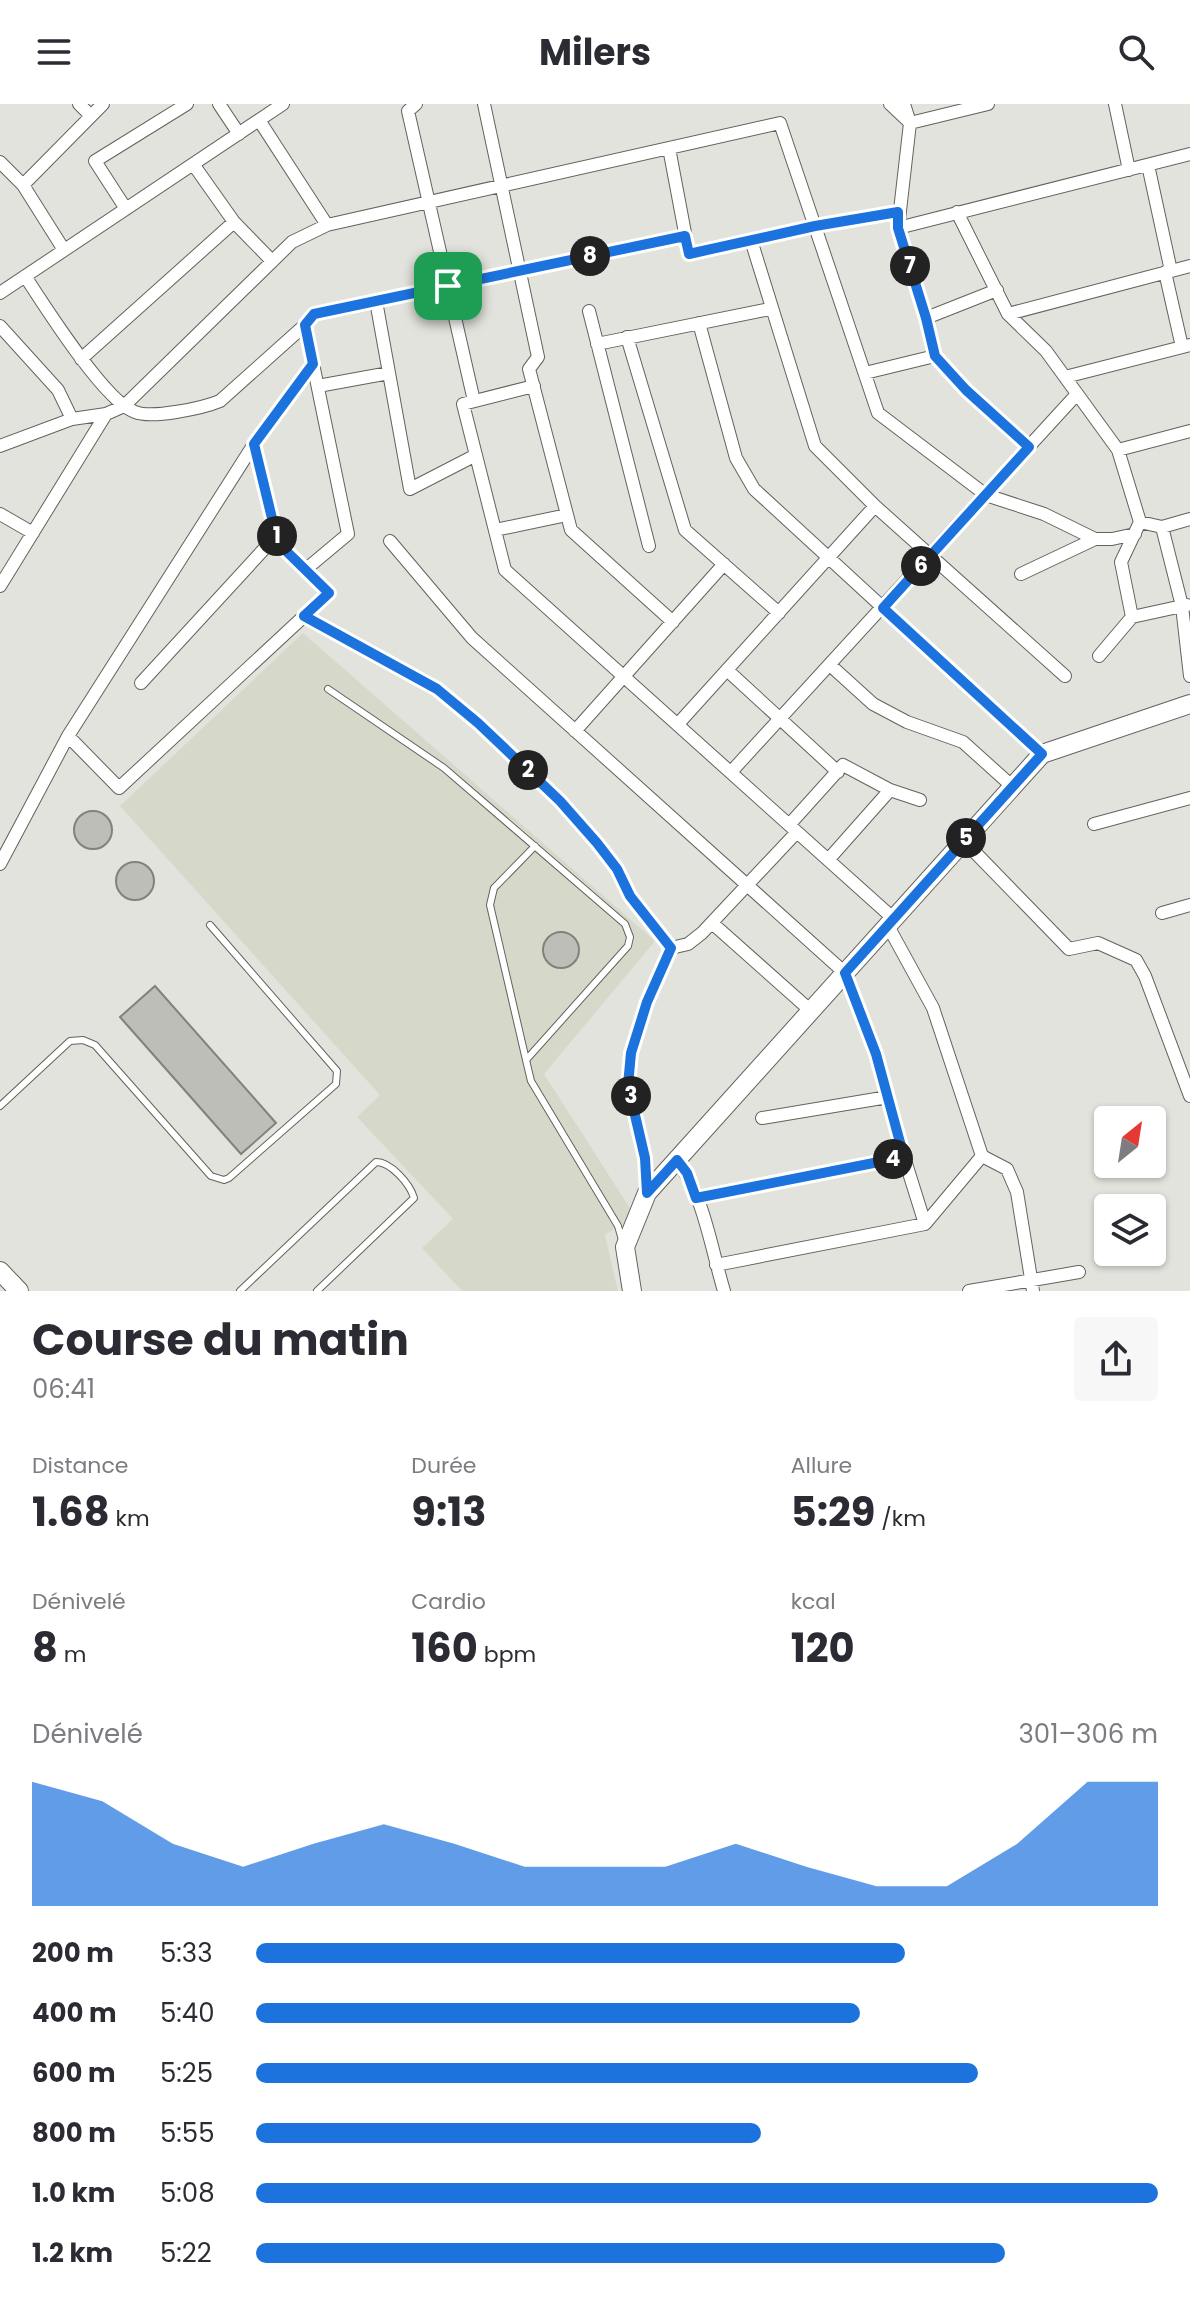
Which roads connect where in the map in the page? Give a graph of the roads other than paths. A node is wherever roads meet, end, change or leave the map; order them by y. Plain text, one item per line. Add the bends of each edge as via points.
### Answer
1 (79, 104) edge
2 (103, 104) edge
3 (187, 104) edge
4 (219, 104) edge
5 (283, 104) edge
6 (416, 104) edge
7 (484, 104) edge
8 (890, 104) edge
9 (904, 104) edge
10 (988, 104) edge
11 (1115, 104) edge
12 (91, 116) junction
13 (259, 120) junction
14 (910, 123) junction
15 (239, 134) junction
16 (669, 148) junction
17 (1190, 154) edge
18 (0, 162) edge
19 (193, 164) junction
20 (1148, 165) junction
21 (1129, 170) junction
22 (23, 185) junction
23 (501, 185) junction
24 (429, 202) junction
25 (126, 209) junction
26 (898, 212) junction
27 (957, 212) junction
28 (234, 222) junction
29 (327, 225) junction
30 (815, 226) junction
31 (898, 228) junction
32 (685, 236) junction
33 (751, 240) junction
34 (64, 250) junction
35 (272, 261) junction
36 (1190, 266) edge
37 (520, 271) junction
38 (1168, 272) junction
39 (25, 276) junction
40 (448, 286) junction
41 (997, 290) junction
42 (0, 293) edge
43 (376, 301) junction
44 (770, 309) junction
45 (589, 311) dead end
46 (1008, 314) junction
47 (926, 318) junction
48 (699, 323) junction
49 (305, 325) junction
50 (0, 326) edge
51 (627, 337) junction
52 (597, 344) junction
53 (1186, 346) edge
54 (935, 356) junction
55 (81, 359) junction
56 (313, 364) junction
57 (389, 373) junction
58 (865, 373) junction
59 (1065, 377) junction
60 (318, 386) junction
61 (534, 386) junction
62 (1077, 394) junction
63 (474, 401) junction
64 (124, 406) junction
65 (106, 414) junction
66 (72, 419) junction
67 (1190, 431) edge
68 (254, 444) junction
69 (1, 447) edge
70 (1029, 447) junction
71 (1118, 450) junction
72 (476, 455) junction
73 (986, 495) junction
74 (875, 506) junction
75 (0, 514) edge
76 (567, 515) junction
77 (1190, 519) edge
78 (1162, 527) junction
79 (1137, 528) junction
80 (495, 530) junction
81 (33, 533) junction
82 (276, 536) junction
83 (1095, 539) junction
84 (1112, 539) junction
85 (390, 541) dead end
86 (649, 546) dead end
87 (931, 555) junction
88 (828, 558) junction
89 (1121, 562) junction
90 (724, 564) junction
91 (305, 570) junction
92 (1021, 574) dead end
93 (0, 586) edge
94 (1186, 605) edge
95 (883, 608) junction
96 (779, 613) junction
97 (304, 616) junction
98 (1132, 617) junction
99 (673, 622) junction
100 (1099, 656) dead end
101 (830, 665) junction
102 (727, 670) junction
103 (624, 676) junction
104 (1065, 676) dead end
105 (1190, 676) edge
106 (141, 683) dead end
107 (328, 689) dead end
108 (1190, 704) edge
109 (780, 719) junction
110 (678, 724) junction
111 (575, 731) junction
112 (68, 736) junction
113 (1042, 754) junction
114 (731, 772) junction
115 (838, 772) junction
116 (1013, 787) junction
117 (890, 790) junction
118 (1190, 798) edge
119 (920, 800) dead end
120 (1094, 824) dead end
121 (793, 828) junction
122 (964, 841) junction
123 (535, 846) junction
124 (828, 860) junction
125 (0, 864) edge
126 (747, 885) junction
127 (1190, 905) edge
128 (1162, 913) dead end
129 (891, 922) junction
130 (712, 923) junction
131 (210, 925) dead end
132 (671, 948) junction
133 (845, 973) junction
134 (811, 1011) junction
135 (526, 1060) junction
136 (1190, 1096) edge
137 (888, 1097) junction
138 (0, 1106) edge
139 (762, 1118) dead end
140 (982, 1156) junction
141 (904, 1157) junction
142 (677, 1160) junction
143 (647, 1193) junction
144 (696, 1198) junction
145 (925, 1224) junction
146 (625, 1247) junction
147 (716, 1265) junction
148 (0, 1271) edge
149 (1079, 1272) dead end
150 (1032, 1285) edge
151 (19, 1291) edge
152 (241, 1291) edge
153 (317, 1291) edge
154 (632, 1291) edge
155 (724, 1291) edge
156 (969, 1291) edge

1 - 12 street
2 - 12 street
3 - 25 street via 95,161
4 - 15 street
5 - 13 street
6 - 24 street via 408,111
7 - 23 street
8 - 14 street
9 - 14 street
10 - 14 street
11 - 21 street
12 - 22 street
13 - 15 street
13 - 29 street
14 - 26 street
15 - 19 street
16 - 23 street
16 - 30 street via 780,123
16 - 32 street
17 - 20 street
18 - 22 street
19 - 25 street
19 - 28 street
20 - 21 street
20 - 38 street
21 - 27 street
22 - 34 street
23 - 24 street
23 - 37 street
24 - 29 street
24 - 40 street
25 - 34 street
26 - 30 street
26 - 31 street
27 - 31 street
27 - 41 street
28 - 35 street
28 - 55 street
29 - 35 street via 292,242
30 - 33 street
30 - 58 street
31 - 47 street
32 - 33 street via 689,254
32 - 37 street
33 - 44 street
34 - 39 street
35 - 64 street
36 - 38 street
37 - 40 street
37 - 61 street via 538,357 529,369
38 - 46 street
38 - 53 street
39 - 42 street
39 - 55 street
40 - 43 street
40 - 63 street
41 - 46 street
41 - 47 street
43 - 49 street via 314,314
43 - 57 street
44 - 48 street
44 - 74 street via 815,446
45 - 52 street
46 - 59 street
47 - 54 street
48 - 51 street
48 - 88 street via 736,458 754,489
49 - 56 street
49 - 64 street via 220,401 157,414
50 - 66 street via 58,390
51 - 52 street
51 - 90 street via 685,530
52 - 86 street
53 - 59 street
54 - 58 street
54 - 70 street
55 - 64 street
56 - 60 street
56 - 68 street
57 - 60 street
57 - 72 street via 410,489
58 - 73 street via 878,413
59 - 62 street
60 - 91 street via 348,534
61 - 63 street
61 - 76 street
62 - 70 street
62 - 71 street
63 - 72 street via 463,404
64 - 65 street
65 - 66 street
65 - 81 street
66 - 69 street
67 - 71 street
68 - 82 street
68 - 112 street
70 - 73 street
71 - 79 street
72 - 80 street
73 - 83 street via 1032,509
73 - 87 street
74 - 87 street
74 - 88 street
75 - 81 street
76 - 80 street
76 - 99 street via 571,530
77 - 78 street
78 - 79 street
78 - 94 street
79 - 84 street
79 - 89 street
80 - 103 street via 505,570
81 - 93 street
82 - 91 street
82 - 106 street
83 - 84 street
83 - 92 street
84 - 89 street
85 - 111 street via 472,638
87 - 95 street
87 - 104 street
88 - 95 street
88 - 96 street
89 - 98 street
90 - 96 street
90 - 99 street
91 - 97 street via 329,593
94 - 98 street
94 - 105 street
95 - 101 street
95 - 113 street
96 - 102 street
97 - 112 street via 119,788
97 - 132 street via 437,689 478,723 597,843
98 - 100 street
99 - 103 street
101 - 109 street
101 - 116 street via 873,704 963,742
102 - 109 street
102 - 110 street
103 - 110 street
103 - 111 street
107 - 123 lane via 444,768
108 - 113 street
109 - 114 street
109 - 115 street
110 - 114 street
111 - 126 street
112 - 125 street
113 - 116 street
114 - 121 street
115 - 117 street via 843,765
115 - 121 street
116 - 122 street
117 - 119 street
117 - 124 street
118 - 120 street
121 - 124 street
121 - 126 street
122 - 129 street
122 - 136 street via 1069,949 1098,943 1136,960
123 - 135 lane via 494,888 490,905
123 - 135 lane via 625,924 630,937 628,946
124 - 129 street
126 - 130 street
126 - 133 street
127 - 128 street
129 - 133 street
129 - 140 street via 933,1008
130 - 132 street via 688,944
130 - 134 street
131 - 138 lane via 337,1071 336,1084 229,1178 211,1176 95,1045 83,1040 70,1041
132 - 143 street via 631,1053 628,1085 645,1158
133 - 134 street
133 - 137 street
134 - 142 street
135 - 146 lane via 531,1081 618,1226
137 - 139 street
137 - 141 street
140 - 145 street
140 - 150 street via 1007,1169 1017,1192
141 - 144 street
141 - 145 street
142 - 143 street
142 - 144 street
143 - 146 street
144 - 147 street
145 - 147 street
146 - 154 street
147 - 155 street
148 - 151 street
149 - 150 street
150 - 156 street
152 - 153 lane via 382,1161 414,1198

